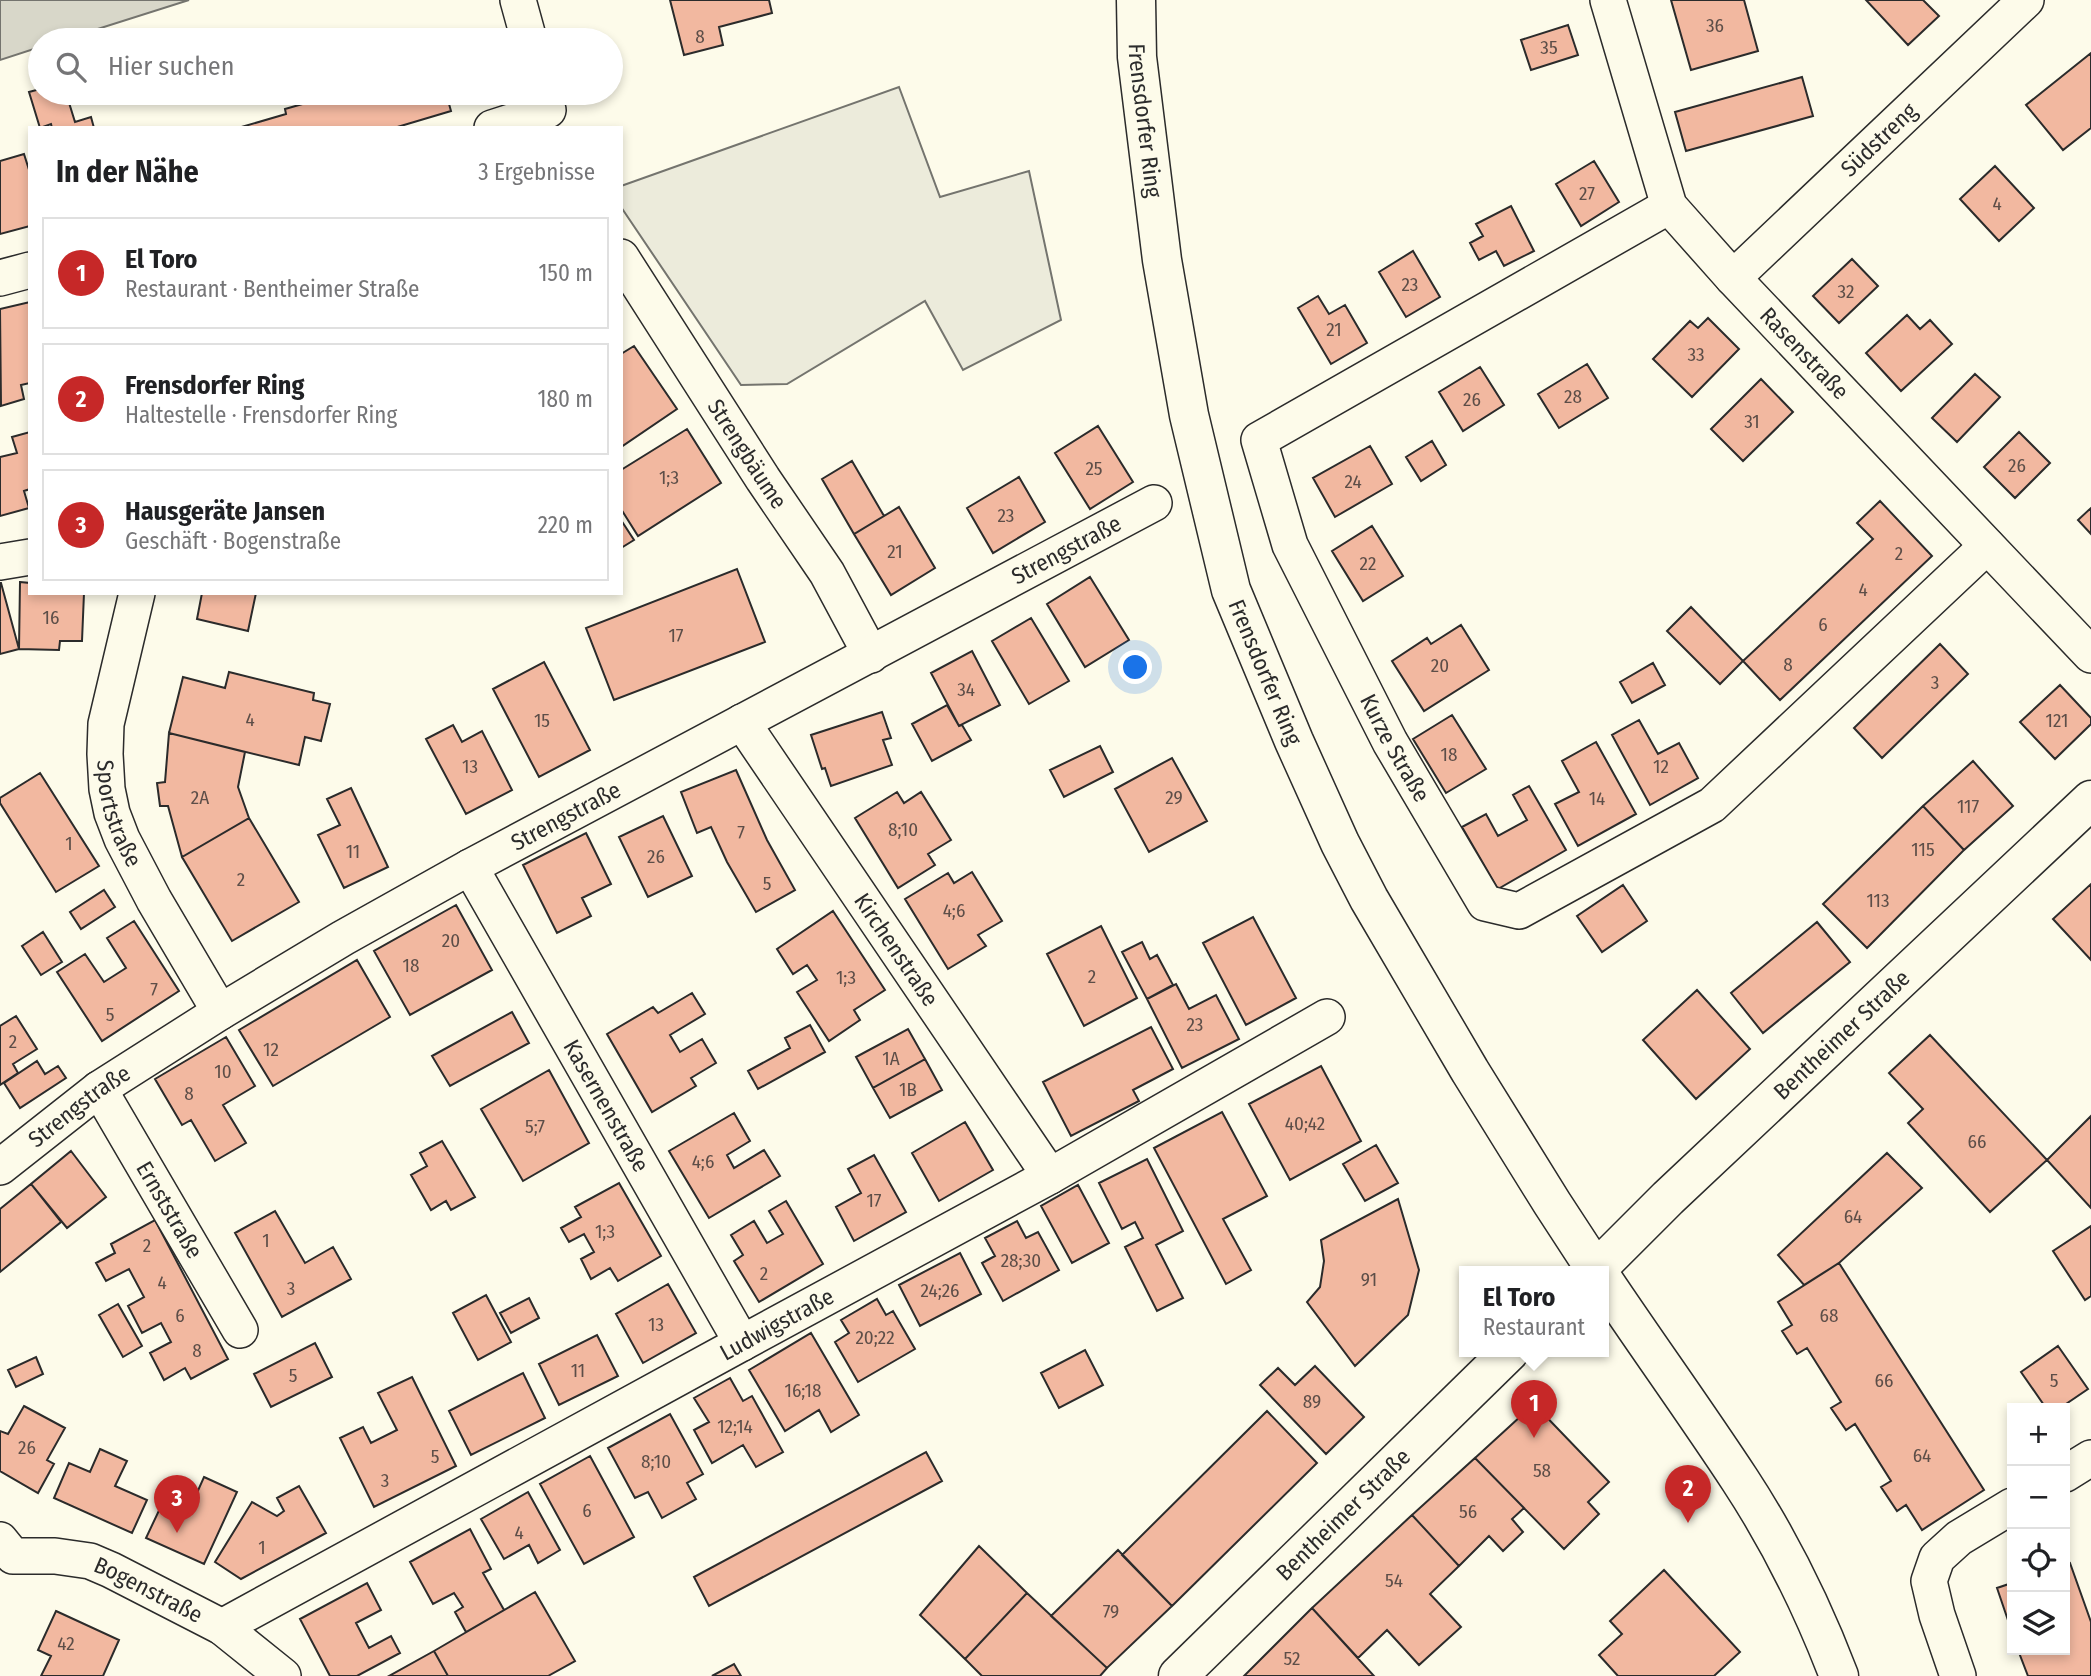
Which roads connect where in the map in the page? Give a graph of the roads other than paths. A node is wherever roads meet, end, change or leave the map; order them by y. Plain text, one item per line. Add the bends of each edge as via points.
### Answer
1 (518, 0) edge
2 (1136, 0) edge
3 (1608, 0) edge
4 (2026, 0) edge
5 (526, 28) edge
6 (549, 110) edge
7 (498, 126) edge
8 (1669, 206) junction
9 (623, 260) edge
10 (28, 271) edge
11 (0, 278) edge
12 (1733, 278) junction
13 (1154, 503) dead end
14 (1987, 546) junction
15 (28, 557) edge
16 (0, 562) edge
17 (137, 595) edge
18 (871, 655) junction
19 (2091, 655) edge
20 (742, 722) junction
21 (2091, 800) edge
22 (470, 867) junction
23 (219, 1012) junction
24 (1327, 1017) dead end
25 (99, 1089) junction
26 (0, 1167) edge
27 (1050, 1176) junction
28 (1593, 1266) edge
29 (1605, 1266) edge
30 (1609, 1290) edge
31 (240, 1330) dead end
32 (742, 1343) junction
33 (1504, 1357) edge
34 (2091, 1458) edge
35 (2070, 1471) edge
36 (2007, 1509) edge
37 (4, 1557) edge
38 (222, 1627) junction
39 (283, 1676) edge
40 (1178, 1676) edge
41 (1839, 1676) edge
42 (1958, 1676) edge

1 - 5 street
2 - 28 street, Frensdorfer Ring via 1137,57 1162,260 1189,415 1231,590 1294,741 1369,899
3 - 8 street, Rasenstraße
4 - 12 street, Südstreng
6 - 7 street
8 - 12 street, Rasenstraße
8 - 14 street, Kurze Straße via 1259,440 1290,545 1390,742 1485,903 1519,911 1712,805
9 - 18 street, Strengbäume via 827,573
10 - 11 street
12 - 14 street, Rasenstraße
13 - 18 street, Strengstraße
14 - 19 street, Rasenstraße
15 - 16 street
17 - 23 street, Sportstraße via 106,724 107,789 121,839
18 - 20 street, Strengstraße
20 - 22 street, Strengstraße
20 - 27 street, Kirchenstraße
21 - 29 street, Bentheimer Straße via 1668,1198
22 - 23 street, Strengstraße
22 - 32 street, Kasernenstraße
23 - 25 street, Strengstraße
24 - 27 street, Ludwigstraße
25 - 26 street, Strengstraße
25 - 31 street, Ernststraße
27 - 32 street, Ludwigstraße
30 - 41 street, Frensdorfer Ring via 1742,1482 1797,1580
32 - 38 street, Ludwigstraße
33 - 40 street, Bentheimer Straße
34 - 35 street
36 - 42 street via 1959,1538 1937,1558 1929,1581
37 - 38 street, Bogenstraße via 90,1561
38 - 39 street, Bogenstraße

